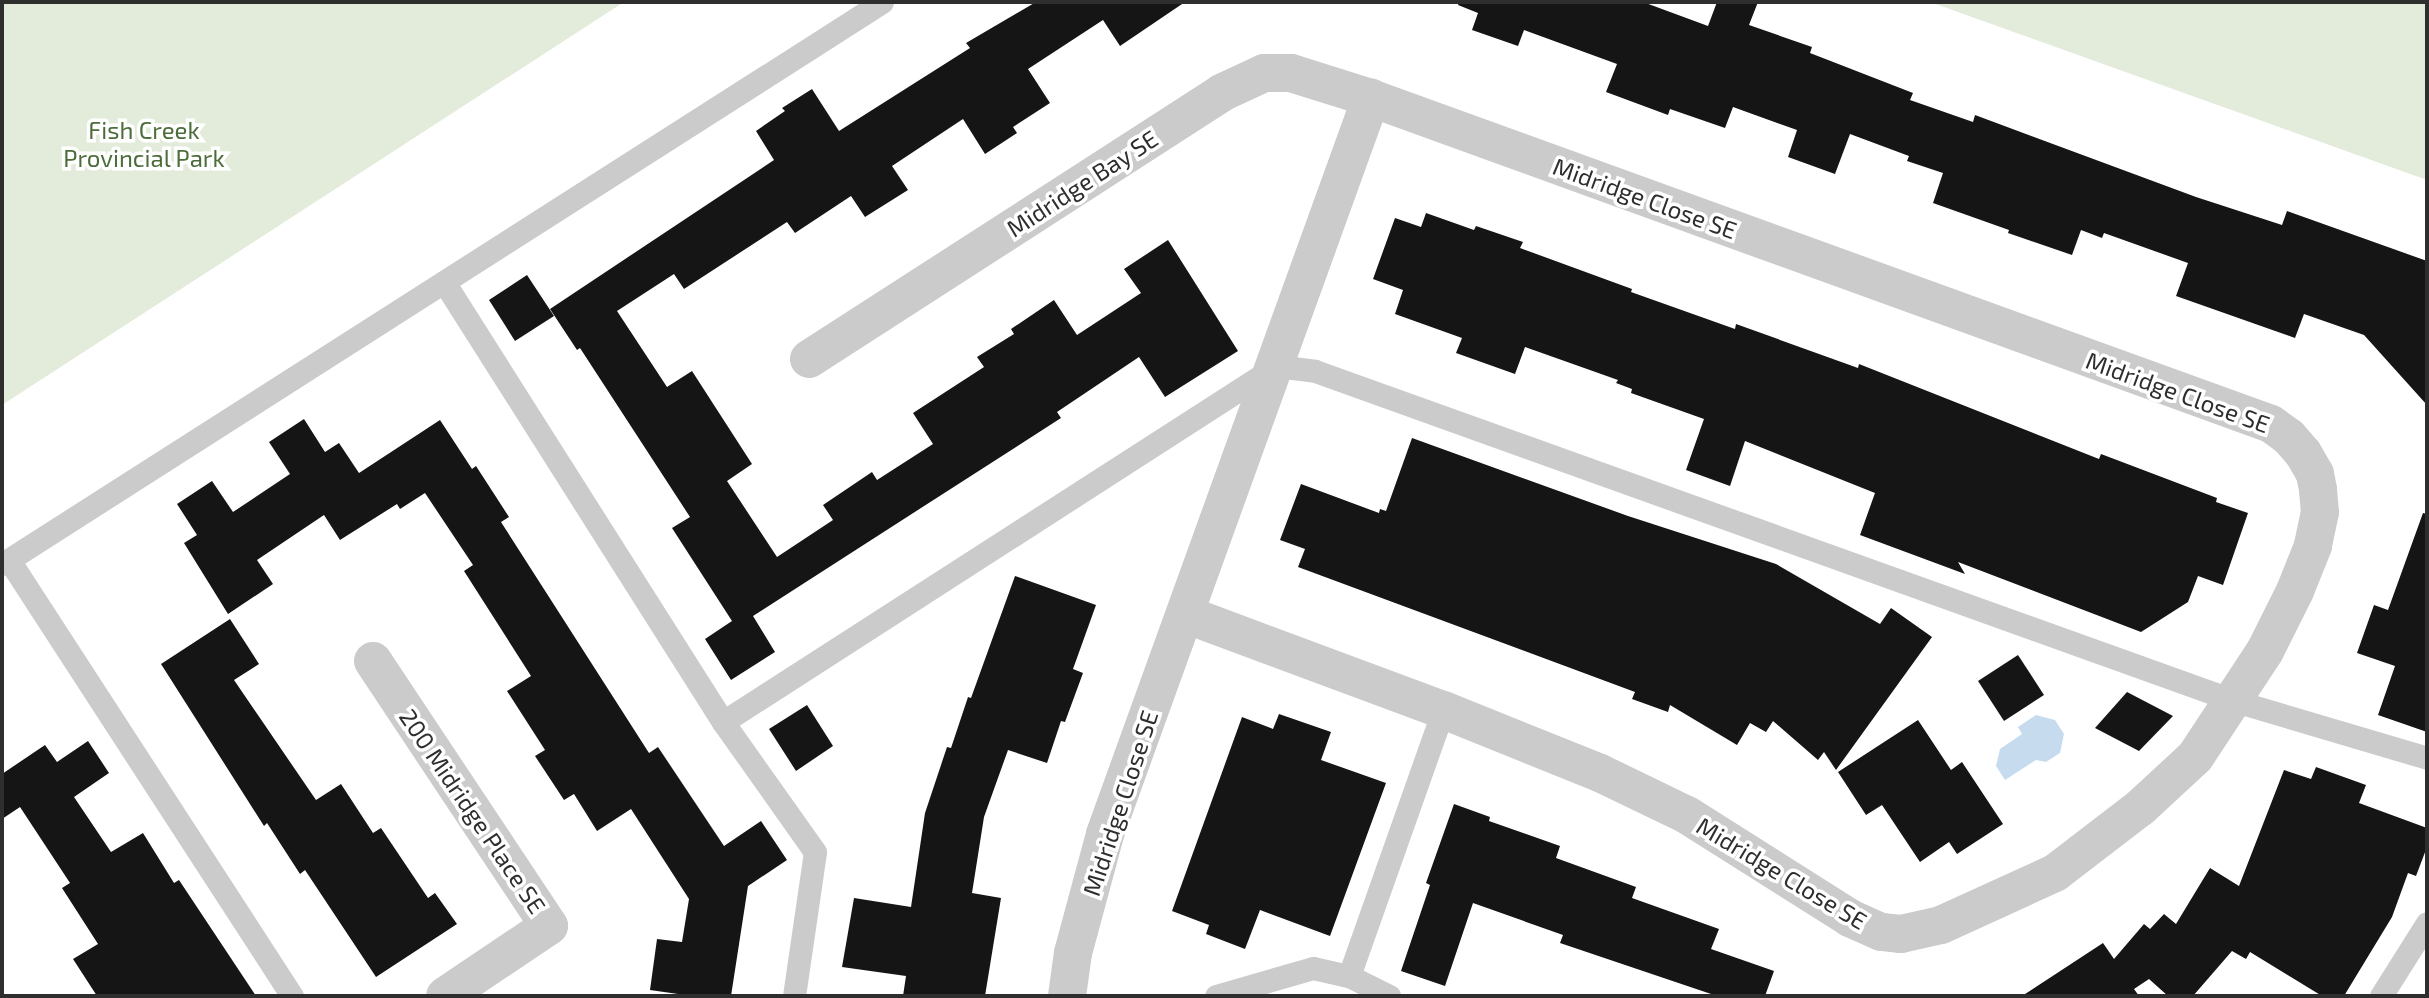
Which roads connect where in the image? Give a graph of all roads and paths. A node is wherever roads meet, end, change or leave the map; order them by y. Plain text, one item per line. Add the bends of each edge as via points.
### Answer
1 (881, 2) edge
2 (1371, 98) junction
3 (444, 282) junction
4 (809, 359) dead end
5 (1276, 366) junction
6 (5, 562) edge
7 (1185, 614) junction
8 (373, 662) dead end
9 (2235, 701) junction
10 (1443, 710) junction
11 (723, 722) junction
12 (2427, 758) edge
13 (2427, 923) edge
14 (1349, 976) junction
15 (292, 996) edge
16 (445, 996) edge
17 (794, 996) edge
18 (1066, 996) edge
19 (1216, 996) edge
20 (1389, 996) edge
21 (2381, 996) edge

1 - 3 lane
2 - 4 street, Midridge Bay SE via 1291,73 1245,79
2 - 5 street, Midridge Close SE
2 - 9 street, Midridge Close SE via 2271,424 2289,437 2315,474 2320,512 2295,591
3 - 6 lane
3 - 11 lane
5 - 7 street, Midridge Close SE
5 - 9 lane via 1329,376
5 - 11 lane
6 - 15 lane
7 - 10 street, Midridge Close SE
7 - 18 street, Midridge Close SE via 1105,834
8 - 16 street, 200 Midridge Place SE via 550,926
9 - 10 street, Midridge Close SE via 2195,757 2141,807 2056,873 1941,925 1901,934 1881,932 1850,918 1687,815 1600,773
9 - 12 lane
10 - 14 lane
11 - 17 lane via 815,852
13 - 21 lane
14 - 19 lane via 1313,968
14 - 20 lane

